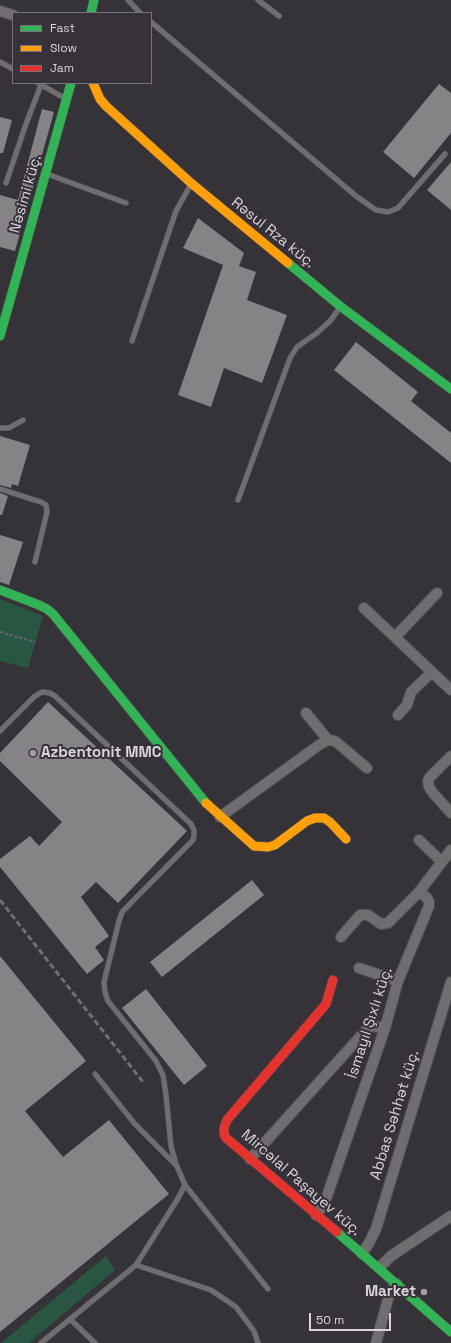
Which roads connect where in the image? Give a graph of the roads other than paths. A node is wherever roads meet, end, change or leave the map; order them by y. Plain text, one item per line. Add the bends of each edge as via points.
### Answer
1 (94, 0) edge
2 (128, 0) edge
3 (258, 0) edge
4 (0, 11) edge
5 (91, 12) edge
6 (139, 12) edge
7 (12, 15) edge
8 (278, 16) dead end
9 (152, 23) edge
10 (0, 62) edge
11 (12, 68) edge
12 (40, 84) edge
13 (71, 84) edge
14 (93, 84) edge
15 (67, 99) junction
16 (445, 154) dead end
17 (46, 174) junction
18 (6, 183) dead end
19 (191, 183) junction
20 (126, 203) dead end
21 (340, 306) junction
22 (0, 336) edge
23 (132, 341) dead end
24 (451, 389) edge
25 (23, 420) dead end
26 (0, 428) edge
27 (0, 489) edge
28 (238, 500) dead end
29 (35, 562) dead end
30 (0, 590) edge
31 (437, 593) dead end
32 (364, 608) dead end
33 (395, 638) junction
34 (432, 672) junction
35 (451, 690) edge
36 (306, 714) dead end
37 (398, 715) dead end
38 (0, 731) edge
39 (328, 740) junction
40 (451, 756) edge
41 (367, 768) dead end
42 (451, 813) edge
43 (220, 817) junction
44 (346, 839) dead end
45 (419, 840) dead end
46 (451, 850) edge
47 (442, 862) junction
48 (419, 892) junction
49 (341, 937) dead end
50 (359, 968) dead end
51 (333, 980) dead end
52 (398, 981) junction
53 (451, 982) edge
54 (385, 1028) junction
55 (95, 1074) dead end
56 (250, 1159) junction
57 (176, 1164) junction
58 (185, 1185) junction
59 (316, 1214) junction
60 (451, 1216) edge
61 (362, 1254) junction
62 (136, 1265) junction
63 (379, 1268) junction
64 (397, 1284) junction
65 (268, 1289) dead end
66 (70, 1319) junction
67 (451, 1332) edge
68 (41, 1343) edge
69 (95, 1343) edge
70 (258, 1343) edge
71 (376, 1343) edge

1 - 5 street
2 - 6 lane
3 - 8 lane
4 - 7 street
9 - 16 lane via 356,196 376,210 388,212 398,208
10 - 11 lane
12 - 15 lane
12 - 18 lane
13 - 15 street, Nəsimi küç.
14 - 19 street, Rəsul Rza küç. via 106,106
15 - 17 street, Nəsimi küç.
17 - 20 lane
17 - 22 street, Nəsimi küç.
19 - 21 street, Rəsul Rza küç.
19 - 23 lane via 176,211
21 - 24 street, Rəsul Rza küç.
21 - 28 lane via 331,320 297,348 290,358
25 - 26 lane via 9,428
27 - 29 lane via 46,505 48,512
30 - 43 street via 39,605 53,614
31 - 33 street
32 - 33 street
33 - 34 street
34 - 35 street
34 - 37 street via 411,692 407,705
36 - 39 street
38 - 57 lane via 35,696 42,692 50,693 192,824 193,840 122,912 104,982 108,1001 156,1061 163,1075 171,1146
39 - 41 street via 335,741
39 - 43 street
40 - 42 street via 428,781 433,793
43 - 44 street via 254,846 275,845 315,818 324,818 330,822
45 - 47 street
46 - 47 street
47 - 48 street
48 - 49 street via 388,923 382,924 368,914 360,915
48 - 52 street, İsmayıl Şıxlı küç. via 427,898 429,906
50 - 52 street
51 - 56 street, Mircəlal Paşayev küç. via 326,1004 320,1012 227,1120 224,1128 225,1137
52 - 54 street, İsmayıl Şıxlı küç.
53 - 61 street, Abbas Səhhət küç. via 376,1229
54 - 56 street via 372,1026 367,1029
54 - 59 street, İsmayıl Şıxlı küç. via 328,1196
55 - 57 lane via 134,1123
56 - 59 street, Mircəlal Paşayev küç.
57 - 58 lane
58 - 62 lane
58 - 65 lane
59 - 61 street, Mircəlal Paşayev küç.
60 - 63 street via 391,1256
61 - 63 street, Mircəlal Paşayev küç.
62 - 66 lane
62 - 70 lane via 211,1290 236,1307 254,1331
63 - 64 street, Mircəlal Paşayev küç.
64 - 67 street, Mircəlal Paşayev küç.
64 - 71 street via 388,1299
66 - 68 lane
66 - 69 lane

